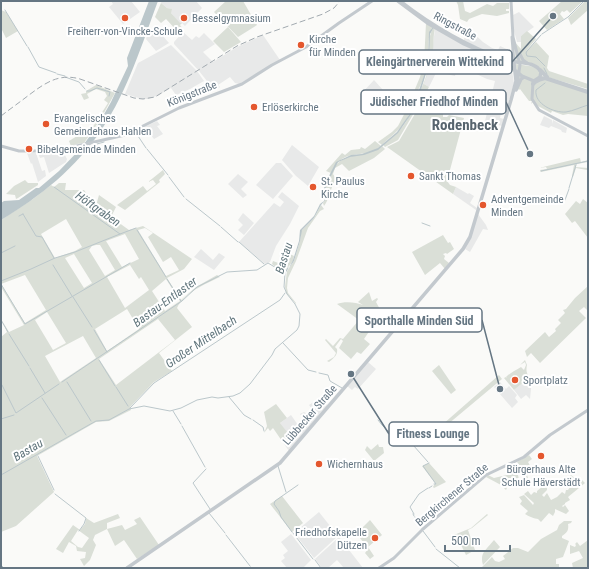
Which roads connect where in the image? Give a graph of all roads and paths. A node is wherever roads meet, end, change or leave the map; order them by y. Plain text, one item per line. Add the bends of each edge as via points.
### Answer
1 (372, 1) edge
2 (399, 1) edge
3 (510, 1) edge
4 (434, 26) junction
5 (513, 35) junction
6 (516, 63) junction
7 (529, 64) junction
8 (516, 71) junction
9 (541, 71) junction
10 (524, 77) junction
11 (545, 78) junction
12 (533, 82) junction
13 (588, 92) edge
14 (514, 95) junction
15 (511, 100) junction
16 (588, 136) edge
17 (1, 146) edge
18 (588, 410) edge
19 (127, 567) edge
20 (379, 568) edge

1 - 17 main road, Königstraße via 306,47 242,84 186,105 125,135 35,152
2 - 4 main road, Ringstraße
3 - 5 main road
3 - 6 main road
4 - 6 main road, Ringstraße via 477,48
4 - 8 main road, Ringstraße via 464,44 505,62
5 - 7 main road via 522,59
5 - 14 main road via 520,65
6 - 7 main road, Ringstraße
6 - 8 main road, Lübbecker Straße
7 - 9 main road, Ringstraße
8 - 10 main road, Ringstraße
8 - 15 main road, Lübbecker Straße
9 - 11 highway
9 - 12 main road via 541,76
10 - 12 main road, Ringstraße
10 - 14 main road, Lübbecker Straße
11 - 12 highway
11 - 13 highway
12 - 16 main road via 532,99 539,110
14 - 15 main road, Lübbecker Straße
15 - 19 main road, Lübbecker Straße via 470,236 463,249 280,463
18 - 20 main road, Bergkirchener Straße via 552,433 524,457 486,475 423,529 394,558

